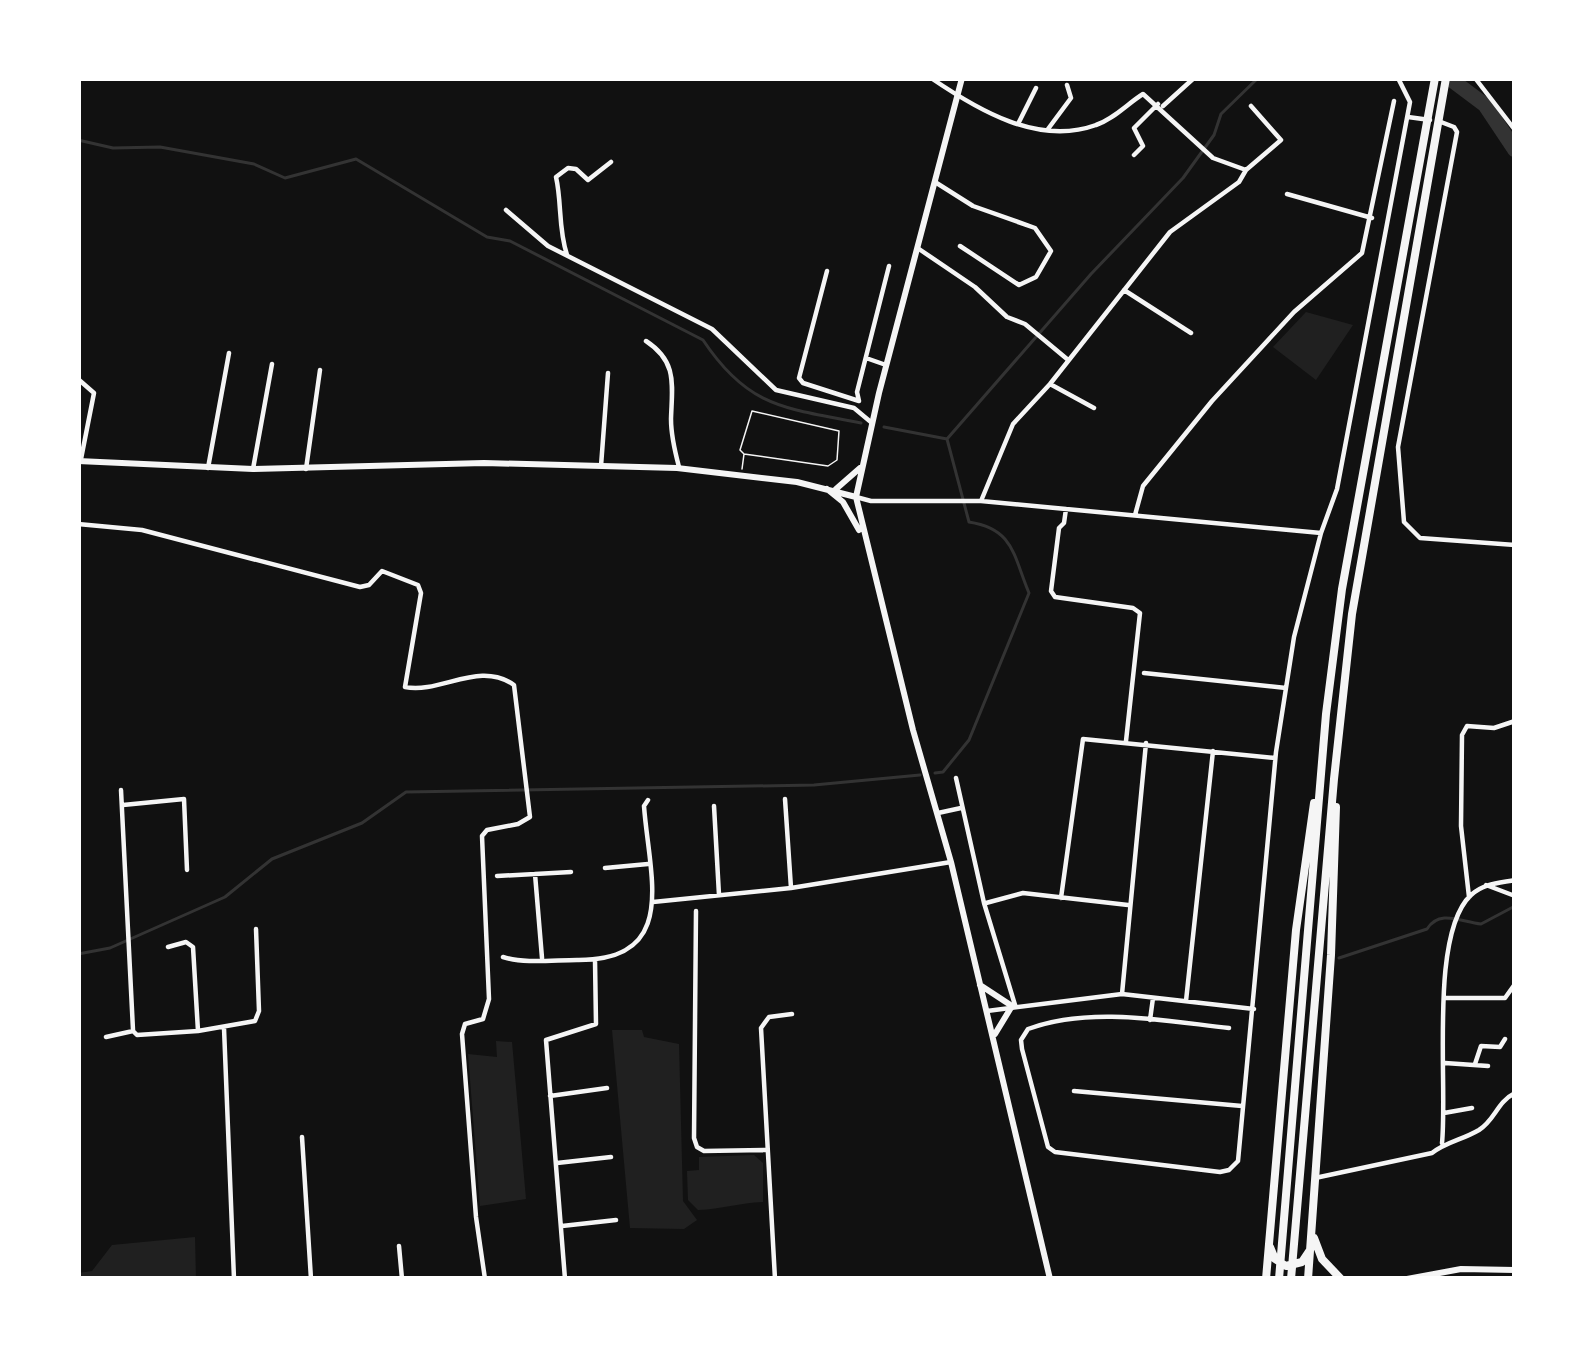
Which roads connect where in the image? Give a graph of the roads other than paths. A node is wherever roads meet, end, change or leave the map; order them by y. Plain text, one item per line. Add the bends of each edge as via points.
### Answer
1 (932, 78) edge
2 (962, 78) edge
3 (1194, 78) edge
4 (1398, 78) edge
5 (1435, 78) edge
6 (1446, 78) edge
7 (1475, 78) edge
8 (1067, 86) dead end
9 (1036, 88) dead end
10 (957, 95) junction
11 (1394, 101) dead end
12 (1160, 106) junction
13 (1251, 106) dead end
14 (1408, 117) junction
15 (1018, 124) junction
16 (1048, 130) junction
17 (1515, 130) edge
18 (1134, 155) dead end
19 (611, 162) dead end
20 (1246, 170) junction
21 (935, 182) junction
22 (1421, 184) junction
23 (1287, 194) dead end
24 (506, 210) dead end
25 (1372, 218) junction
26 (960, 246) dead end
27 (917, 248) junction
28 (567, 256) junction
29 (889, 266) dead end
30 (827, 271) dead end
31 (1124, 290) junction
32 (1191, 333) dead end
33 (646, 341) dead end
34 (229, 353) dead end
35 (866, 358) junction
36 (1067, 359) junction
37 (272, 364) dead end
38 (886, 365) junction
39 (320, 370) dead end
40 (608, 373) dead end
41 (78, 379) edge
42 (1050, 384) junction
43 (879, 393) junction
44 (859, 401) junction
45 (854, 408) junction
46 (1094, 408) dead end
47 (872, 423) junction
48 (744, 454) junction
49 (79, 461) edge
50 (601, 466) junction
51 (861, 467) junction
52 (208, 468) junction
53 (254, 469) junction
54 (306, 469) junction
55 (679, 469) junction
56 (741, 475) junction
57 (824, 487) junction
58 (836, 489) junction
59 (856, 497) junction
60 (979, 501) junction
61 (1066, 509) junction
62 (1135, 515) junction
63 (78, 524) edge
64 (1321, 533) junction
65 (1515, 545) edge
66 (867, 550) junction
67 (1144, 673) dead end
68 (1286, 688) junction
69 (1515, 721) edge
70 (1126, 741) junction
71 (1146, 743) junction
72 (1213, 751) junction
73 (1275, 758) junction
74 (956, 778) dead end
75 (1321, 779) junction
76 (1334, 779) junction
77 (121, 790) dead end
78 (785, 799) dead end
79 (648, 800) dead end
80 (122, 805) junction
81 (714, 806) dead end
82 (962, 808) junction
83 (938, 813) junction
84 (951, 862) junction
85 (648, 864) junction
86 (605, 868) dead end
87 (188, 870) dead end
88 (571, 872) dead end
89 (535, 874) junction
90 (497, 876) dead end
91 (1515, 880) edge
92 (1486, 885) junction
93 (791, 888) junction
94 (719, 895) junction
95 (1515, 896) edge
96 (1469, 897) junction
97 (1061, 898) junction
98 (653, 902) junction
99 (984, 903) junction
100 (1128, 905) junction
101 (696, 911) dead end
102 (256, 929) dead end
103 (168, 947) dead end
104 (502, 957) dead end
105 (542, 960) junction
106 (595, 960) junction
107 (980, 986) junction
108 (1514, 986) edge
109 (1122, 994) junction
110 (1153, 998) junction
111 (1444, 998) junction
112 (1186, 1001) junction
113 (1014, 1005) junction
114 (1254, 1009) junction
115 (987, 1011) junction
116 (792, 1014) dead end
117 (1150, 1020) junction
118 (224, 1028) junction
119 (1229, 1028) dead end
120 (133, 1031) junction
121 (198, 1031) junction
122 (106, 1037) dead end
123 (993, 1037) junction
124 (1505, 1039) dead end
125 (1445, 1063) junction
126 (1475, 1064) junction
127 (1488, 1066) dead end
128 (608, 1088) dead end
129 (1074, 1091) dead end
130 (1515, 1093) edge
131 (550, 1096) junction
132 (1243, 1106) junction
133 (1472, 1108) dead end
134 (1444, 1113) junction
135 (302, 1137) dead end
136 (1442, 1143) junction
137 (767, 1150) junction
138 (611, 1157) dead end
139 (556, 1163) junction
140 (1315, 1178) junction
141 (616, 1220) dead end
142 (1312, 1224) junction
143 (561, 1226) junction
144 (399, 1246) dead end
145 (1269, 1247) junction
146 (1310, 1249) junction
147 (1515, 1270) edge
148 (234, 1279) edge
149 (311, 1279) edge
150 (402, 1279) edge
151 (485, 1279) edge
152 (565, 1279) edge
153 (775, 1279) edge
154 (1050, 1279) edge
155 (1263, 1279) edge
156 (1279, 1279) edge
157 (1291, 1279) edge
158 (1308, 1279) edge
159 (1341, 1279) edge
160 (1376, 1279) edge
161 (1409, 1279) edge

1 - 10 street
2 - 10 main road
3 - 12 street
4 - 14 street via 1409,96
5 - 22 highway
6 - 22 highway
7 - 17 street
8 - 16 street via 1072,98
9 - 15 street
10 - 15 street
10 - 21 main road
11 - 25 street
12 - 16 street via 1143,94 1098,125
12 - 18 street via 1134,128 1143,146
12 - 20 street via 1213,158
13 - 20 street via 1281,140
14 - 64 street via 1337,490
14 - 65 street via 1449,123 1457,132 1398,448 1404,522 1420,538
15 - 16 street
19 - 28 street via 588,180 568,168 556,177
20 - 31 street via 1170,232
21 - 26 street via 1035,228 1051,250 1036,277 1019,285
21 - 27 main road
22 - 75 highway via 1342,589
22 - 76 highway via 1352,614
23 - 25 street
24 - 28 street
25 - 62 street via 1362,253 1212,400 1143,486
27 - 36 street
27 - 38 main road
28 - 45 street via 712,329 776,390
29 - 35 street
30 - 44 street via 799,378
31 - 32 street
31 - 36 street
33 - 55 street via 667,358 673,379
34 - 52 street
35 - 38 street
35 - 44 street
36 - 42 street
37 - 53 street
38 - 43 main road
39 - 54 street
40 - 50 street
41 - 49 street via 94,393
42 - 46 street
42 - 60 street via 1013,424
43 - 44 street
43 - 47 main road
44 - 45 street
45 - 47 street
47 - 51 main road
48 - 48 lane via 828,466 837,460 839,431 752,412
48 - 56 lane
49 - 52 main road
50 - 54 main road
50 - 55 main road
51 - 58 main road
51 - 59 main road
52 - 53 main road
53 - 54 main road
55 - 56 main road
56 - 57 main road
57 - 58 main road
57 - 66 main road via 856,521
58 - 59 main road
59 - 60 street
59 - 66 main road
60 - 61 street
61 - 62 street
61 - 70 street via 1055,597 1140,613
62 - 64 street
63 - 151 street via 142,530 360,587 382,571 408,579 421,593 405,688 479,675 508,680 517,692 526,822 482,836 489,999 483,1018 465,1024 462,1034
64 - 68 street
66 - 83 main road
67 - 68 street
68 - 73 street
69 - 96 street via 1467,726 1462,735
70 - 71 street
70 - 97 street via 1083,739
71 - 72 street
71 - 100 street
72 - 73 street
72 - 112 street
73 - 114 street
74 - 82 street
75 - 145 highway via 1296,930
75 - 156 highway
76 - 140 highway
76 - 157 highway
77 - 80 street
78 - 93 street
79 - 85 street
80 - 87 street via 184,799
80 - 120 street
81 - 94 street
82 - 83 street
82 - 99 street
83 - 84 main road
84 - 93 street
84 - 107 main road
85 - 86 street
85 - 98 street
88 - 89 street
89 - 90 street
89 - 105 street
91 - 92 street
92 - 95 street
92 - 96 street
93 - 94 street
94 - 98 street
96 - 111 street via 1445,956
97 - 99 street via 1016,894
97 - 100 street
98 - 106 street via 638,943
99 - 113 street
100 - 109 street
101 - 137 street via 697,1147
102 - 118 street via 259,1011 255,1021
103 - 121 street via 193,947
104 - 105 street
105 - 106 street
106 - 131 street via 596,1024 546,1040
107 - 113 main road
107 - 115 main road
108 - 111 street via 1504,998
109 - 110 street
109 - 113 street
110 - 112 street
110 - 117 street
111 - 125 street
112 - 114 street
113 - 115 street
113 - 123 main road
114 - 132 street
115 - 123 main road
116 - 137 street via 769,1017 761,1028
117 - 119 street
117 - 132 street via 1089,1018 1028,1030 1021,1040 1048,1147 1229,1170 1238,1161
118 - 121 street
118 - 148 street
120 - 121 street
120 - 122 street
123 - 154 main road
124 - 126 street via 1500,1047 1481,1046
125 - 126 street
125 - 134 street
126 - 127 street
128 - 131 street
129 - 132 street
130 - 136 street via 1478,1131
131 - 139 street
133 - 134 street
134 - 136 street
135 - 149 street
136 - 140 street via 1432,1153
137 - 153 street
138 - 139 street
139 - 143 street
140 - 142 highway
141 - 143 street
142 - 146 highway
142 - 159 highway via 1322,1259
143 - 152 street
144 - 150 street
145 - 146 highway via 1286,1266
145 - 155 highway
146 - 158 highway
147 - 161 main road
160 - 161 main road

